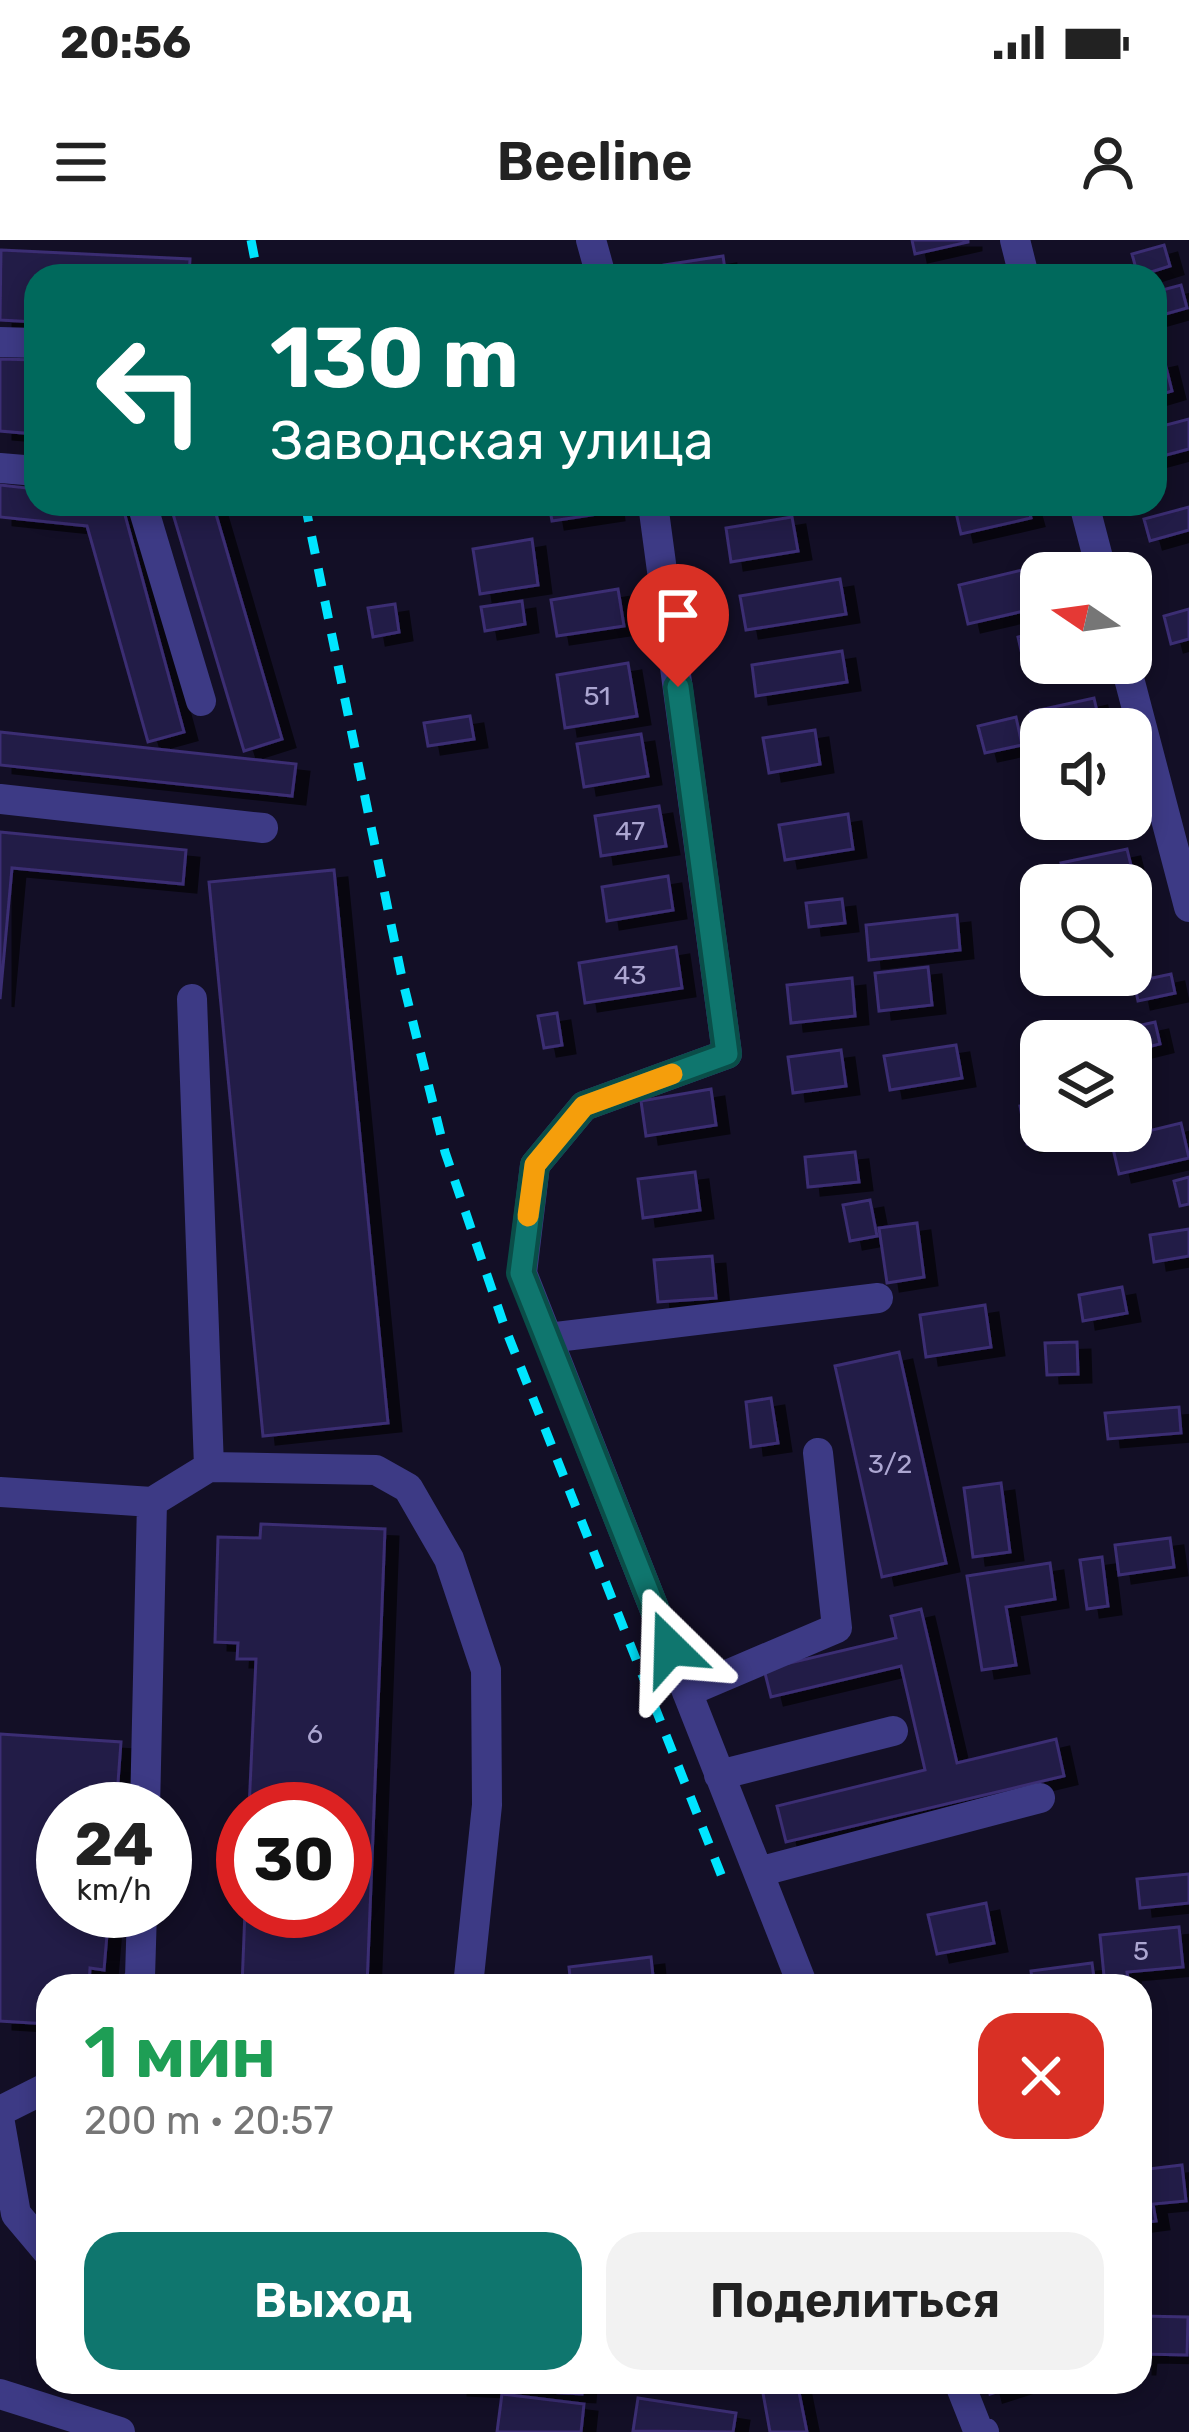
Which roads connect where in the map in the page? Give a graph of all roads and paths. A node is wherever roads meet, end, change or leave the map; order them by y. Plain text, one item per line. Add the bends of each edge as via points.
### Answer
1 (146, 516) edge
2 (655, 516) edge
3 (1087, 516) edge
4 (1097, 552) edge
5 (1130, 684) edge
6 (201, 700) dead end
7 (0, 799) edge
8 (262, 828) dead end
9 (1189, 908) edge
10 (191, 999) dead end
11 (878, 1298) dead end
12 (548, 1338) junction
13 (818, 1453) dead end
14 (209, 1467) junction
15 (0, 1492) edge
16 (152, 1502) junction
17 (687, 1692) junction
18 (892, 1731) dead end
19 (719, 1775) junction
20 (146, 1782) edge
21 (1040, 1798) dead end
22 (758, 1872) junction
23 (141, 1938) edge
24 (140, 1974) edge
25 (469, 1974) edge
26 (798, 1974) edge
27 (36, 2092) edge
28 (0, 2111) edge
29 (0, 2123) edge
30 (36, 2238) edge
31 (0, 2394) edge
32 (964, 2394) edge
33 (120, 2432) edge
34 (984, 2432) edge

1 - 6 street
2 - 12 street via 727,1054 584,1106 535,1165 521,1273
3 - 4 street
5 - 9 street
7 - 8 street
10 - 14 street
11 - 12 street
12 - 17 street
13 - 17 street via 837,1628
14 - 16 street
14 - 25 street via 376,1470 408,1488 449,1558 486,1670 487,1805
15 - 16 street
16 - 20 street
17 - 19 street
18 - 19 street
19 - 22 street
21 - 22 street
22 - 26 street
23 - 24 street
27 - 28 street
29 - 30 street via 16,2214
31 - 33 street
32 - 34 street

